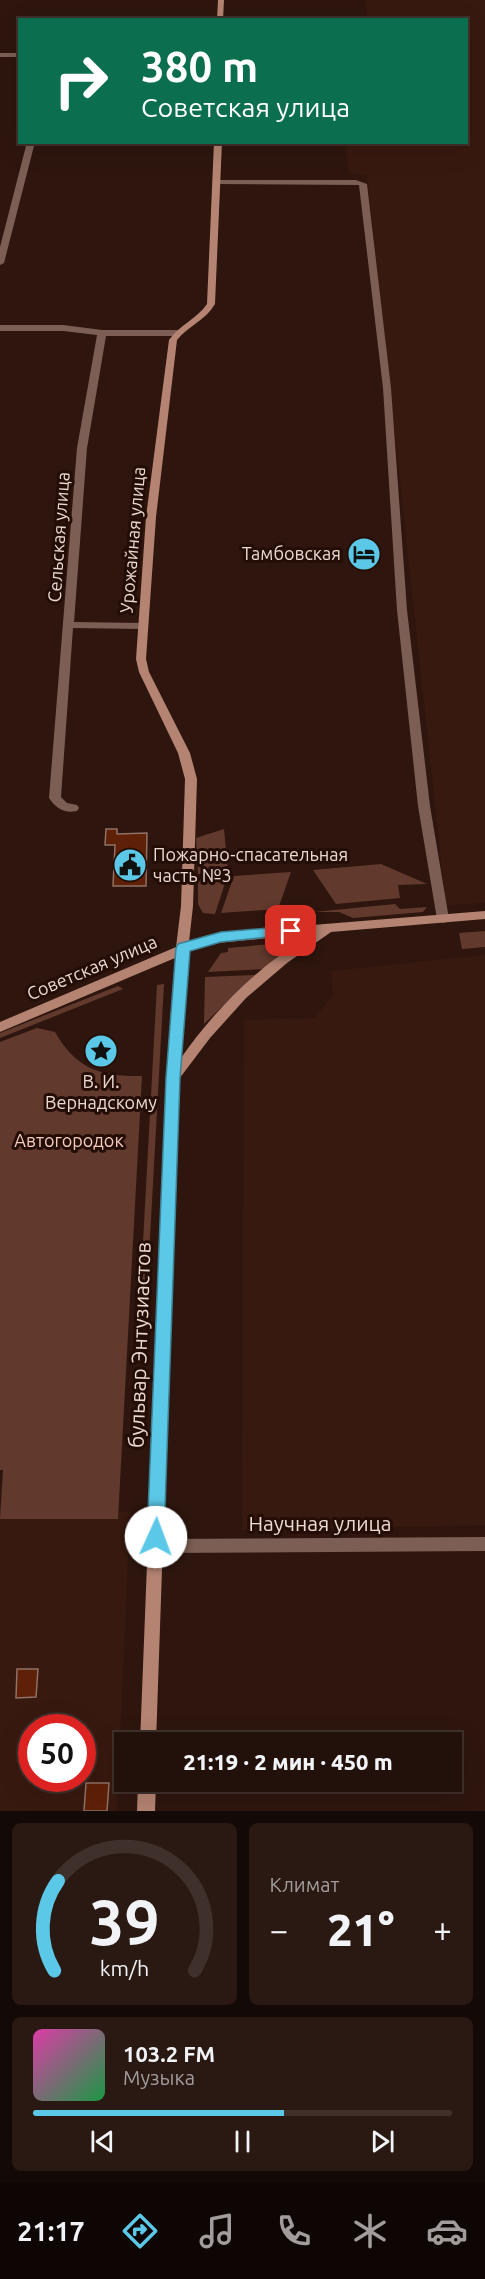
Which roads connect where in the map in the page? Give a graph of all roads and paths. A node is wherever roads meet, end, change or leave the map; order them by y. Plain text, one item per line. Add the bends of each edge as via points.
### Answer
1 (221, 0) edge
2 (220, 18) edge
3 (0, 55) edge
4 (18, 55) edge
5 (30, 144) edge
6 (218, 144) edge
7 (217, 182) junction
8 (0, 263) edge
9 (0, 328) edge
10 (102, 333) junction
11 (177, 333) junction
12 (69, 625) junction
13 (144, 626) junction
14 (73, 808) dead end
15 (485, 915) edge
16 (443, 918) junction
17 (331, 927) junction
18 (183, 948) junction
19 (0, 1027) edge
20 (173, 1078) junction
21 (485, 1544) edge
22 (155, 1546) junction
23 (148, 1732) edge
24 (147, 1792) edge
25 (146, 1811) edge

1 - 2 street
3 - 4 street
5 - 8 street
6 - 7 street
7 - 11 street via 211,304 200,318
7 - 16 street via 363,184 387,388 402,610 424,806
9 - 10 street via 63,328
10 - 11 street
10 - 12 street, Сельская улица via 82,448
11 - 13 street, Урожайная улица via 151,517
12 - 13 street
12 - 14 street, Сельская улица via 55,798 64,807
13 - 18 street, Урожайная улица via 144,672 184,753 190,779 188,906
15 - 16 street, Советская улица
16 - 17 street, Советская улица
17 - 18 street, Советская улица via 221,937
17 - 20 street via 292,952 229,1010 192,1050
18 - 19 street, Советская улица
18 - 20 street, бульвар Энтузиастов
20 - 22 street, бульвар Энтузиастов
21 - 22 street, Научная улица
22 - 23 street, бульвар Энтузиастов
24 - 25 street

